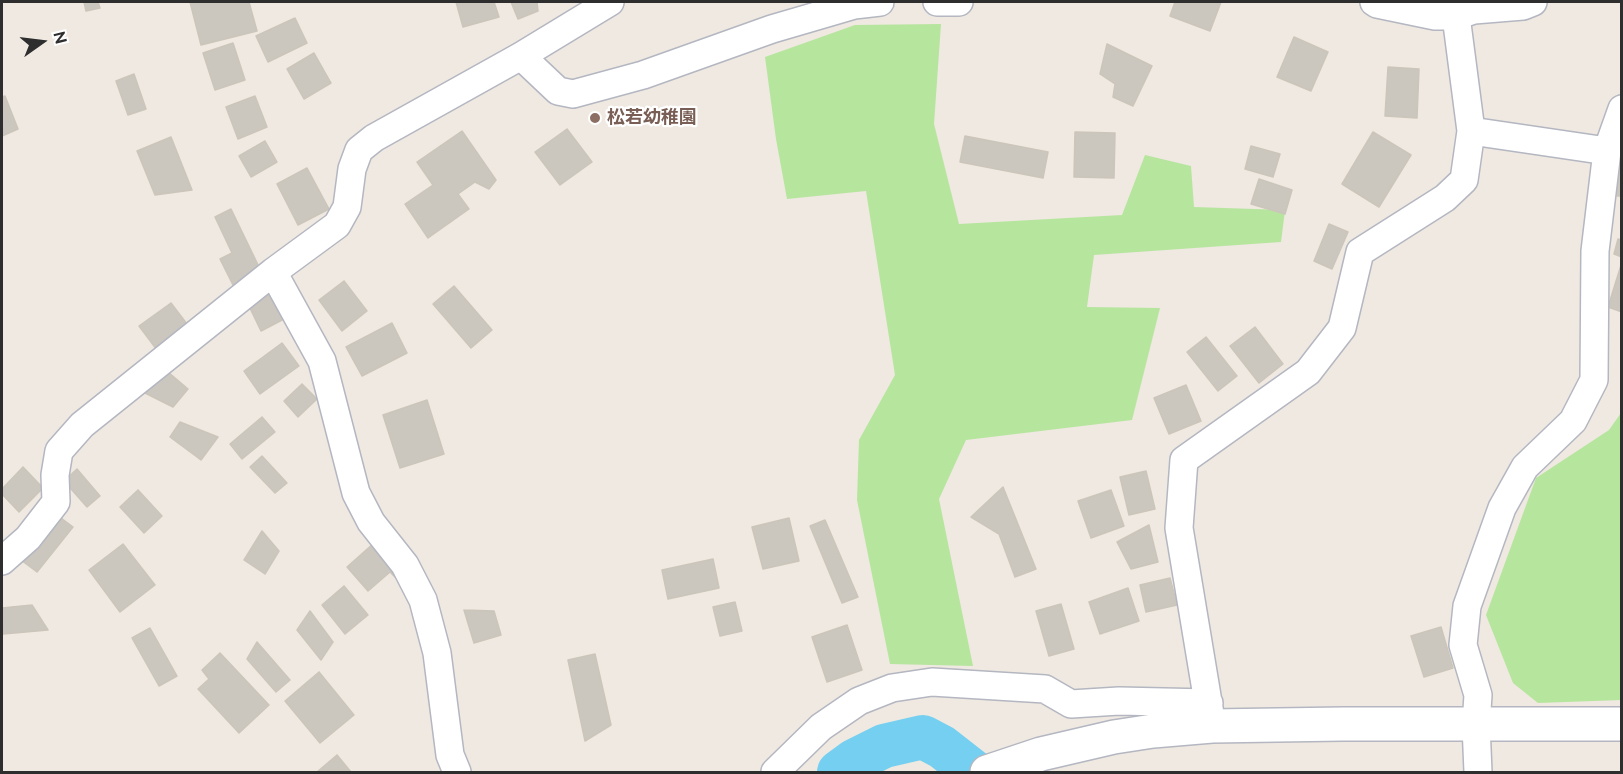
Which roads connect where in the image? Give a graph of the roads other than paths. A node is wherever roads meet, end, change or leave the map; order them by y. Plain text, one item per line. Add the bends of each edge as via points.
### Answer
1 (610, 2) edge
2 (880, 2) edge
3 (937, 2) edge
4 (959, 2) edge
5 (1374, 2) edge
6 (1533, 2) edge
7 (1456, 16) junction
8 (521, 56) junction
9 (1622, 109) edge
10 (1471, 131) junction
11 (1607, 151) junction
12 (273, 273) junction
13 (2, 561) edge
14 (1211, 715) junction
15 (1622, 724) edge
16 (1476, 725) junction
17 (995, 770) edge
18 (457, 772) edge
19 (775, 772) edge
20 (1478, 772) edge

1 - 8 street
2 - 8 street via 854,5 772,29 643,75 573,94 558,91
3 - 4 street
5 - 7 street via 1435,16
6 - 7 street
7 - 10 street
8 - 12 street via 359,150 347,207 337,225
9 - 11 street
10 - 11 street
10 - 14 street via 1464,180 1445,198 1360,252 1342,328 1308,372 1184,460 1179,528
11 - 16 street via 1595,251 1594,380 1573,421 1526,467 1502,508 1467,606 1462,645 1478,695
12 - 13 street via 82,425 59,451 56,502 28,538
12 - 18 street via 322,361 356,494 423,600 437,653 450,755
14 - 16 street
14 - 17 street via 1041,754
14 - 19 street via 1130,701 1071,704 1045,688 932,682 892,688 859,701 821,727
15 - 16 street
16 - 20 street

